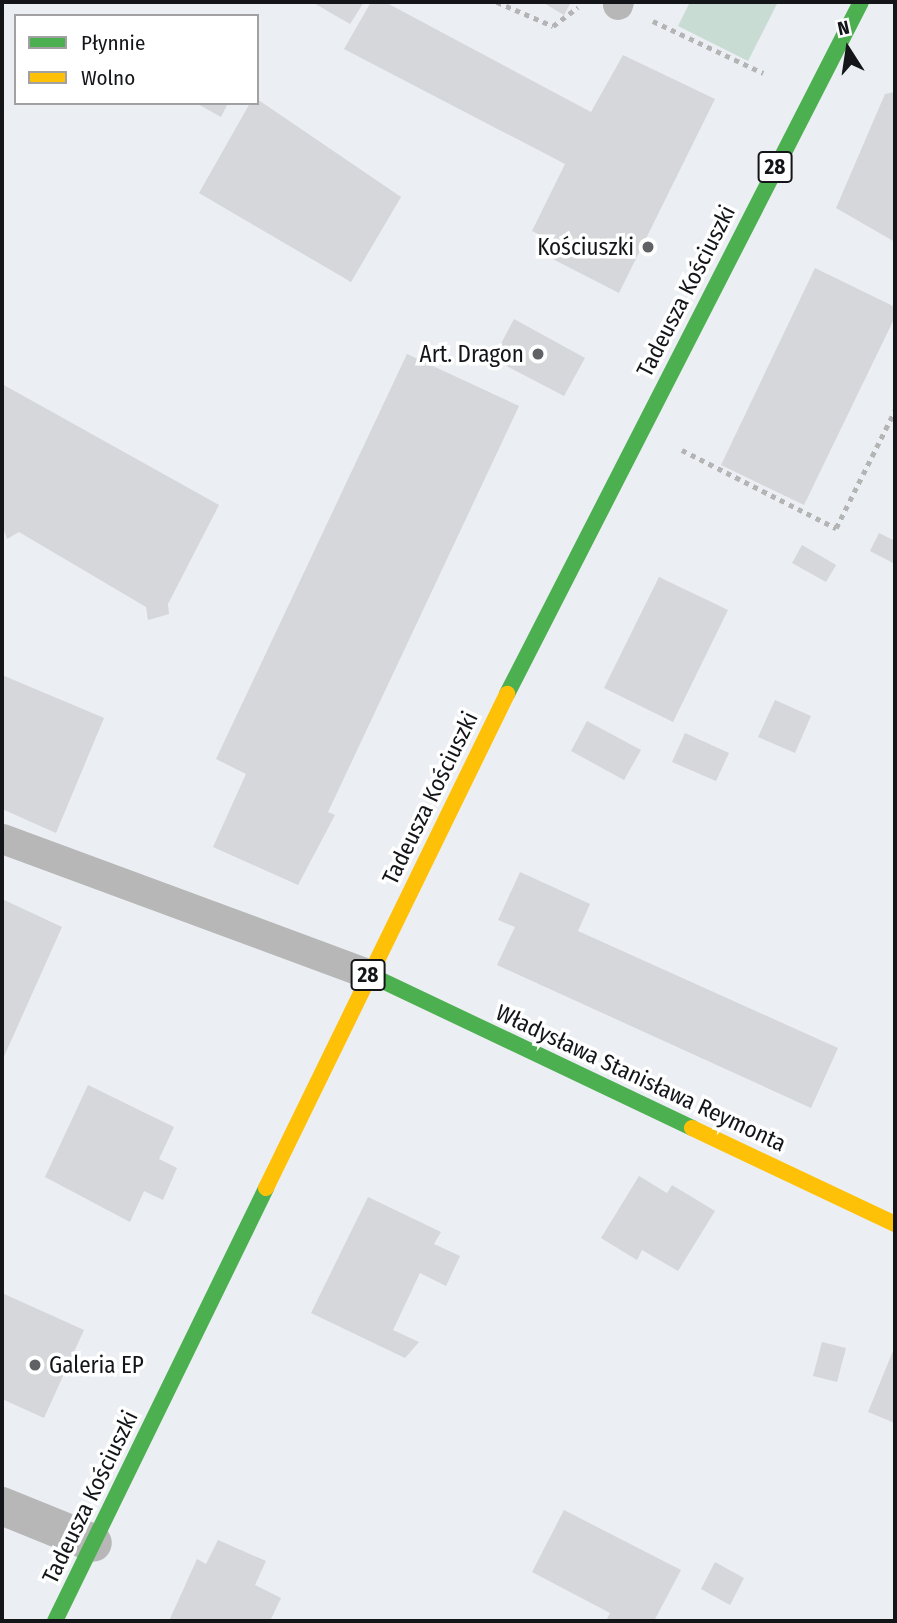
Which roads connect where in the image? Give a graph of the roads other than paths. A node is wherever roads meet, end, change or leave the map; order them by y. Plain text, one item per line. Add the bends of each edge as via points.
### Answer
1 (861, 2) edge
2 (3, 839) edge
3 (368, 974) junction
4 (895, 1224) edge
5 (2, 1506) edge
6 (93, 1543) junction
7 (55, 1621) edge

1 - 3 main road, Tadeusza Kościuszki / 28 via 613,482
2 - 3 lane
3 - 4 main road, Władysława Stanisława Reymonta
3 - 6 main road, Tadeusza Kościuszki / 28
5 - 6 street
6 - 7 main road, Tadeusza Kościuszki / 28

